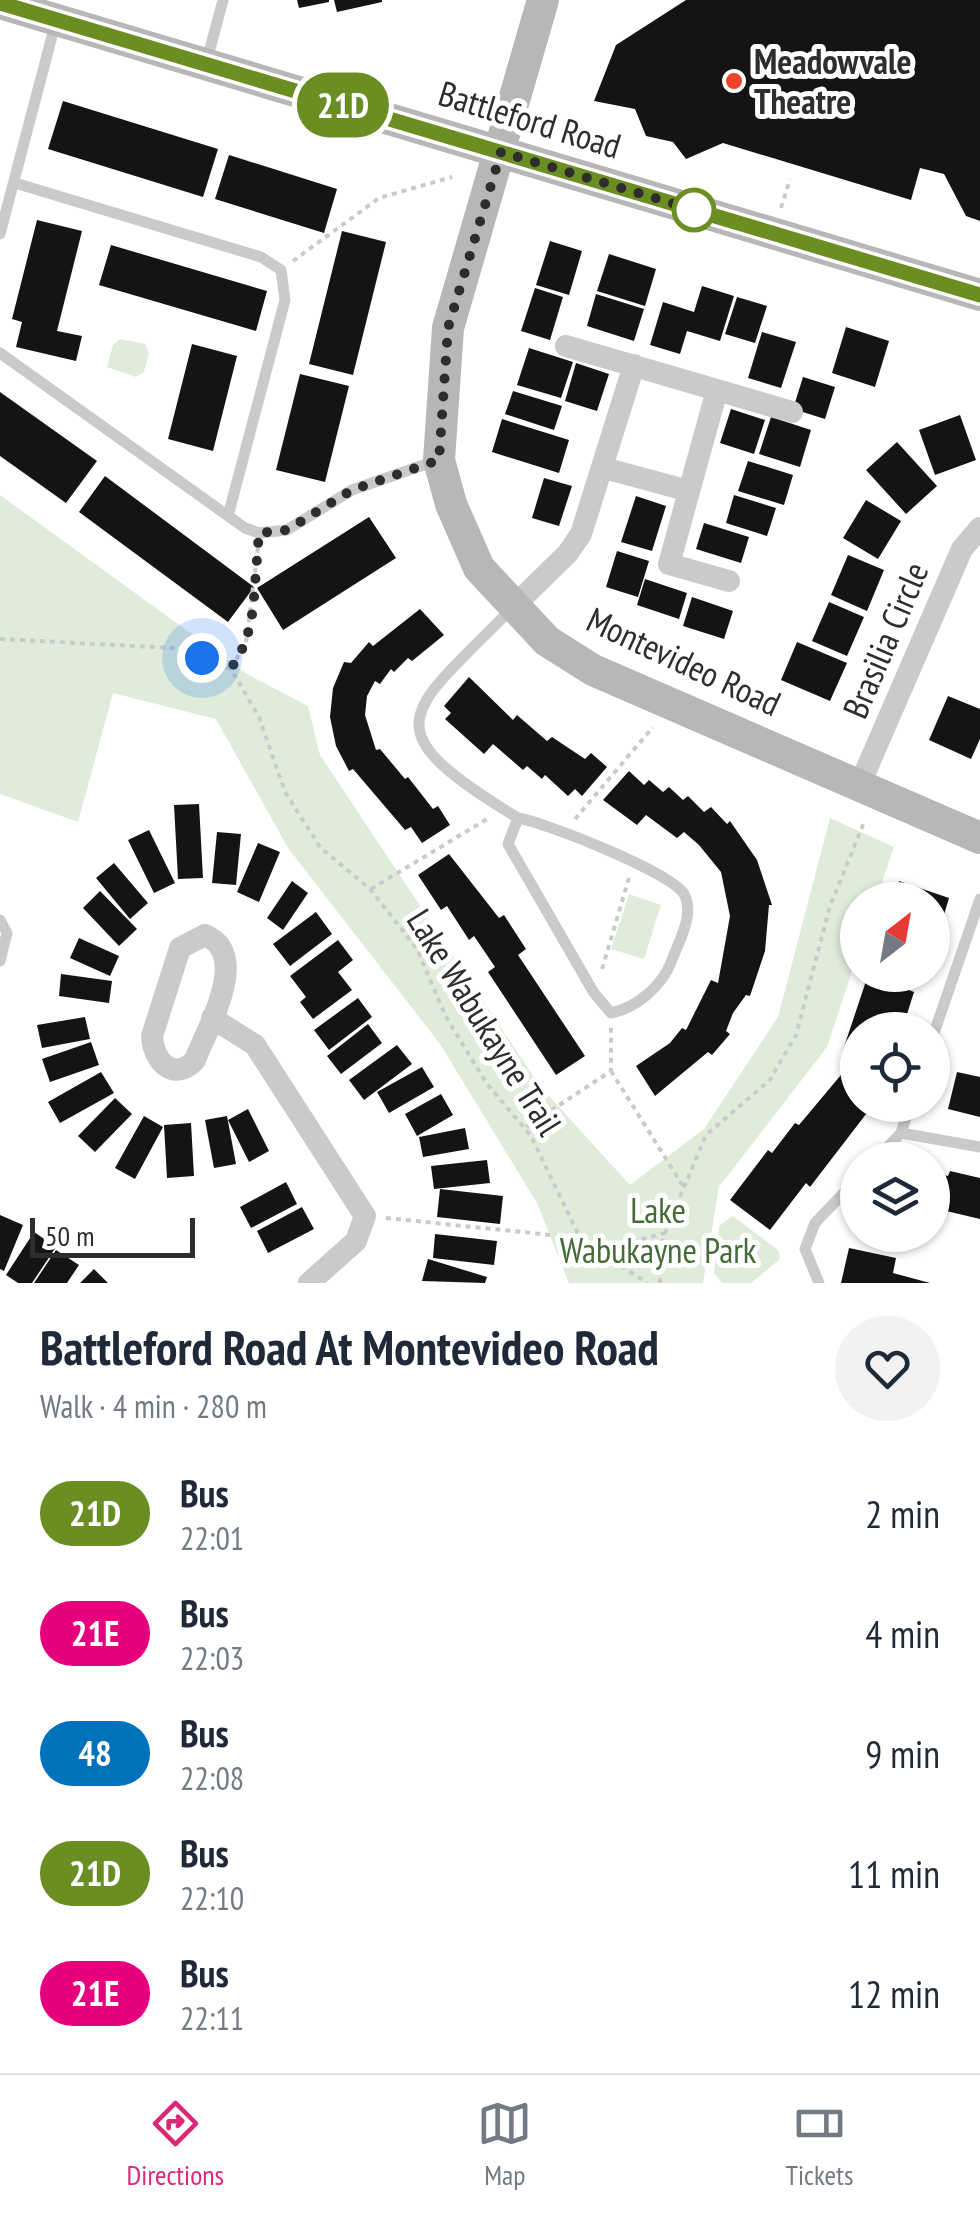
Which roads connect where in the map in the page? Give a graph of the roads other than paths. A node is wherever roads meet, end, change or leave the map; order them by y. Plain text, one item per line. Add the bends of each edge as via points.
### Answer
1 (223, 0) edge
2 (543, 0) edge
3 (0, 3) edge
4 (56, 20) junction
5 (206, 64) junction
6 (501, 152) junction
7 (14, 184) junction
8 (0, 234) edge
9 (980, 295) edge
10 (566, 346) dead end
11 (0, 353) edge
12 (634, 366) junction
13 (717, 390) junction
14 (792, 412) dead end
15 (439, 460) junction
16 (604, 468) junction
17 (689, 492) junction
18 (228, 516) junction
19 (980, 528) edge
20 (730, 582) dead end
21 (512, 607) junction
22 (869, 787) junction
23 (518, 818) junction
24 (980, 838) edge
25 (980, 899) edge
26 (0, 920) edge
27 (0, 961) edge
28 (941, 1012) edge
29 (212, 1018) junction
30 (904, 1122) edge
31 (900, 1133) junction
32 (892, 1142) edge
33 (980, 1147) edge
34 (840, 1196) edge
35 (309, 1283) edge
36 (819, 1283) edge

1 - 5 lane
2 - 6 street, Montevideo Road
3 - 4 street, Battleford Road
4 - 5 street, Battleford Road
4 - 7 lane
5 - 6 street, Battleford Road
6 - 9 street, Battleford Road
6 - 15 street, Montevideo Road via 448,328
7 - 8 lane
7 - 18 lane via 261,256 282,270 285,300
10 - 12 street
11 - 18 lane
12 - 13 street
12 - 16 street
13 - 14 street
13 - 17 street
15 - 18 lane via 352,490 287,530 259,533
15 - 21 street, Montevideo Road via 479,568
16 - 17 street
16 - 21 street via 581,534
17 - 20 street via 669,564
19 - 22 street, Brasilia Circle via 962,549
21 - 22 street, Montevideo Road via 547,641 593,670
21 - 23 lane via 428,693 416,715 417,734 440,765
22 - 24 street, Montevideo Road
23 - 23 lane via 634,863 684,895 688,916 668,972 629,1010 611,1013 594,993 508,844
25 - 28 lane
26 - 27 lane via 7,933
29 - 29 street via 227,952 205,935 180,948 152,1036 161,1065 188,1068
29 - 35 street via 255,1045 365,1216 356,1241
30 - 31 lane
31 - 32 lane
31 - 33 lane
34 - 36 lane via 815,1222 805,1249

